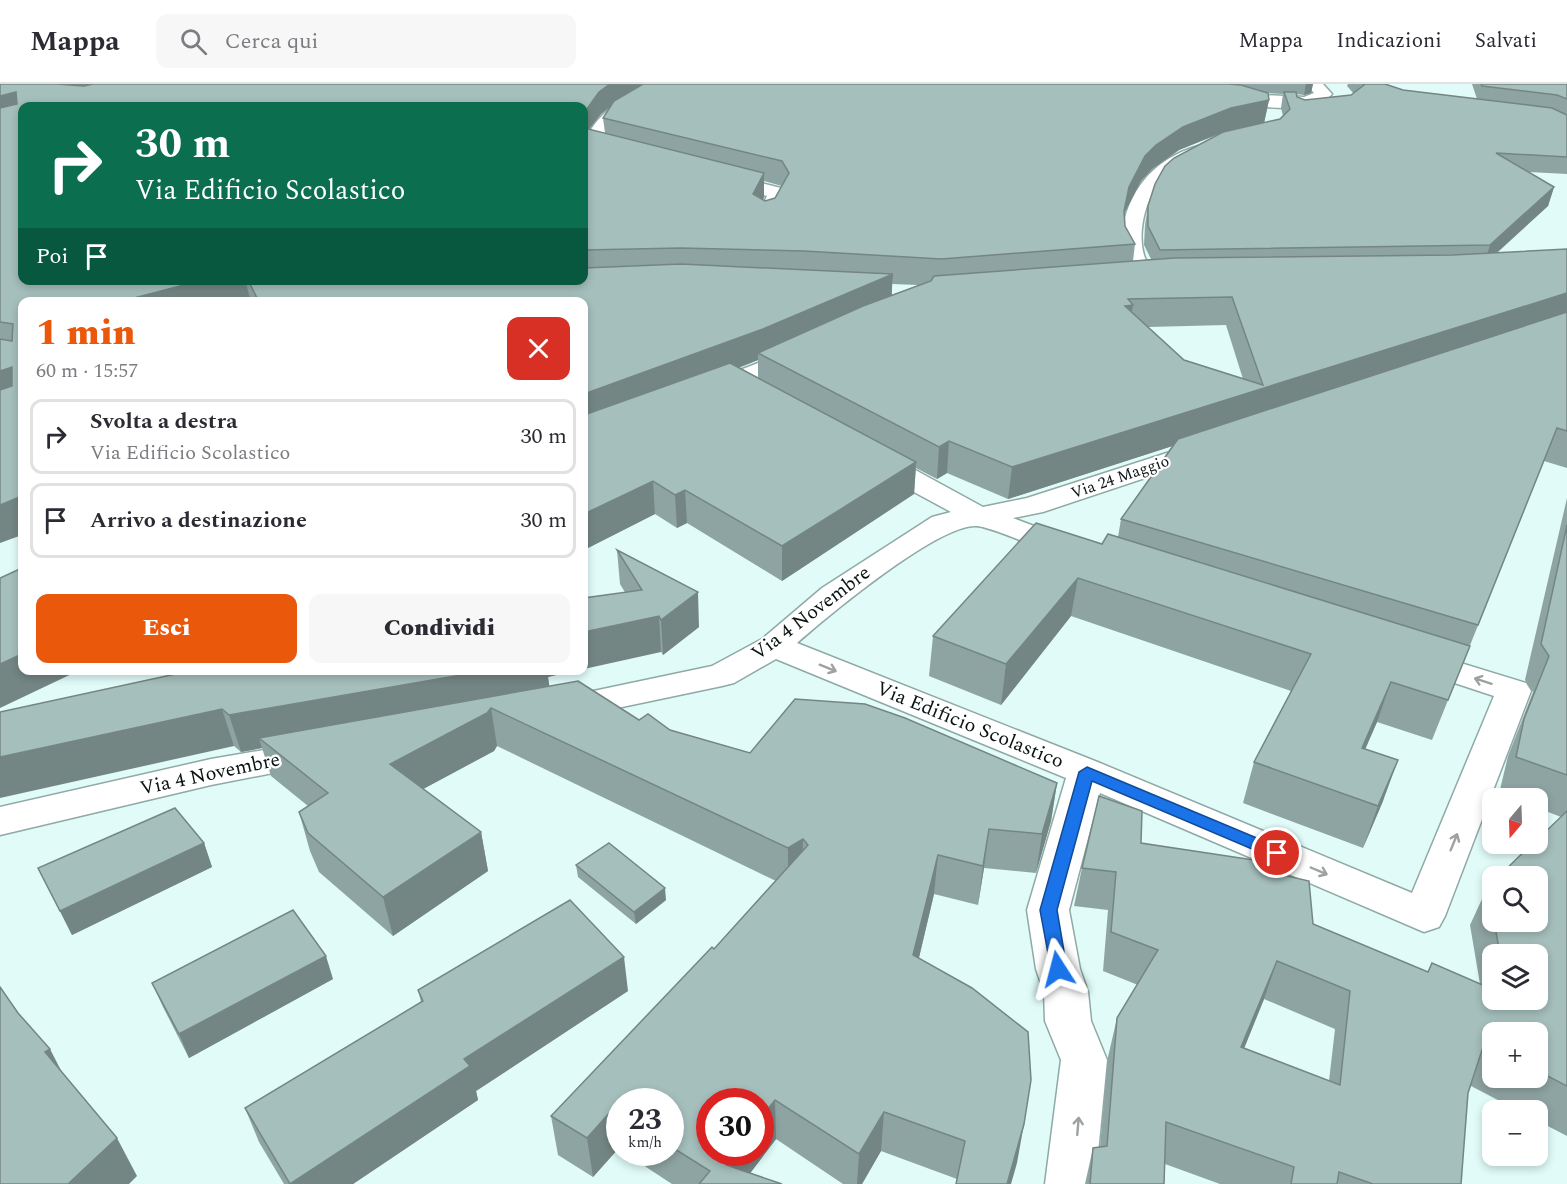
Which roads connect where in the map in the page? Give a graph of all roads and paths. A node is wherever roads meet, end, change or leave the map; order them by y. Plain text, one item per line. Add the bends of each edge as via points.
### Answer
1 (664, 84) edge
2 (1314, 84) edge
3 (1204, 97) edge
4 (1228, 98) junction
5 (1335, 107) edge
6 (1222, 141) edge
7 (639, 157) edge
8 (706, 174) edge
9 (766, 219) edge
10 (1126, 280) edge
11 (823, 342) edge
12 (732, 382) junction
13 (690, 398) edge
14 (763, 398) edge
15 (1226, 441) edge
16 (856, 449) edge
17 (979, 516) junction
18 (1101, 560) edge
19 (774, 646) junction
20 (1381, 648) edge
21 (535, 713) edge
22 (339, 749) edge
23 (1087, 772) junction
24 (0, 821) edge
25 (1070, 1184) edge

1 - 7 street via 624,106 605,122 593,141 593,145
2 - 4 street via 1324,94 1304,102
3 - 4 street
4 - 5 street via 1273,114
6 - 10 street via 1179,159 1155,176 1138,207 1131,232 1133,256 1159,277
8 - 9 street via 774,192 778,197
11 - 12 street
12 - 13 street
12 - 14 street
15 - 17 street, Via 24 Maggio via 1033,506
16 - 17 street
17 - 18 street
17 - 19 street, Via 4 Novembre via 942,523 833,595
19 - 21 street, Via 4 Novembre via 722,675
19 -> 23 street, Via Edificio Scolastico
23 -> 20 street, Via Edificio Scolastico via 1425,916 1514,691
22 - 24 street, Via 4 Novembre via 211,772
25 -> 23 street via 1084,1060 1068,1021 1066,992 1048,910

